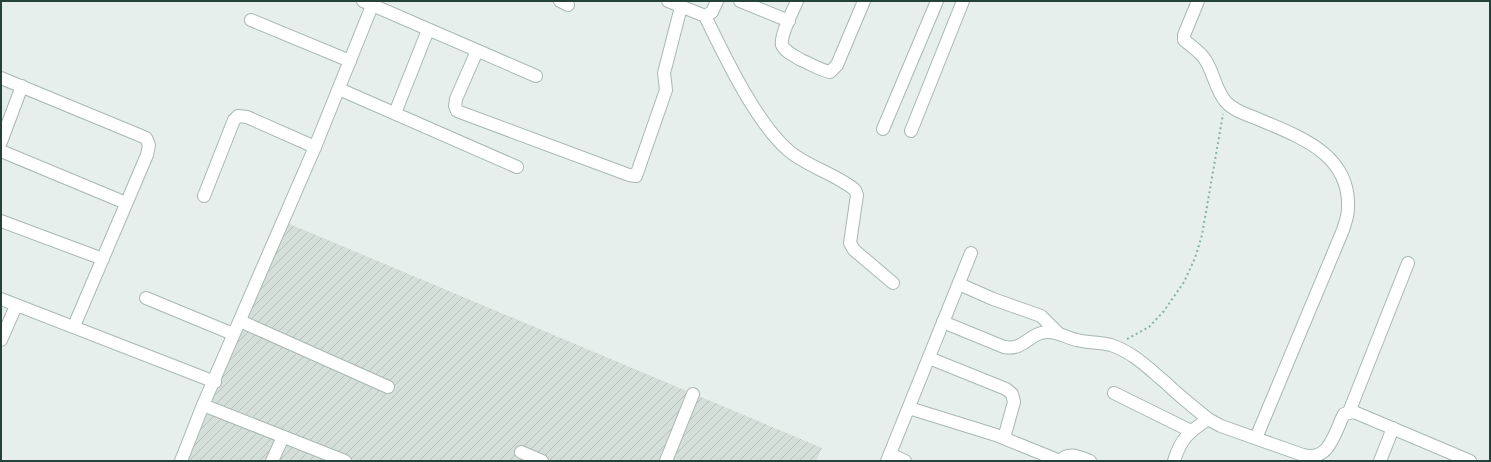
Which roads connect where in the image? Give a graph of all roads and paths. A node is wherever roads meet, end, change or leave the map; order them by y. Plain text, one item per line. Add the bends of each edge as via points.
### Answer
1 (668, 1) edge
2 (717, 1) edge
3 (740, 1) edge
4 (797, 1) edge
5 (864, 1) edge
6 (937, 1) edge
7 (963, 1) edge
8 (1198, 1) edge
9 (370, 2) edge
10 (680, 7) junction
11 (705, 16) junction
12 (251, 20) dead end
13 (789, 21) junction
14 (428, 30) junction
15 (477, 51) junction
16 (350, 61) junction
17 (536, 76) dead end
18 (1, 78) edge
19 (22, 86) junction
20 (339, 89) junction
21 (1226, 102) junction
22 (395, 113) junction
23 (883, 129) dead end
24 (911, 131) dead end
25 (1, 142) edge
26 (315, 147) junction
27 (1, 151) edge
28 (517, 166) dead end
29 (204, 196) dead end
30 (126, 203) junction
31 (1, 221) edge
32 (971, 253) dead end
33 (103, 259) junction
34 (1408, 263) dead end
35 (893, 283) dead end
36 (959, 284) junction
37 (146, 298) dead end
38 (1, 299) edge
39 (16, 306) junction
40 (240, 321) junction
41 (943, 322) junction
42 (74, 326) junction
43 (1058, 333) junction
44 (233, 334) junction
45 (1, 340) edge
46 (1109, 345) junction
47 (929, 358) junction
48 (214, 382) junction
49 (388, 387) dead end
50 (1114, 393) dead end
51 (693, 394) dead end
52 (203, 405) junction
53 (909, 408) junction
54 (1349, 412) junction
55 (1208, 419) junction
56 (1393, 428) junction
57 (1191, 431) junction
58 (283, 437) junction
59 (1004, 438) junction
60 (1256, 438) junction
61 (521, 452) dead end
62 (889, 458) edge
63 (1463, 460) edge
64 (181, 461) edge
65 (272, 461) edge
66 (345, 461) edge
67 (542, 461) edge
68 (666, 461) edge
69 (905, 461) edge
70 (1060, 461) edge
71 (1090, 461) edge
72 (1174, 461) edge
73 (1380, 461) edge

1 - 10 street
2 - 11 street via 712,12
3 - 13 street
4 - 13 street
5 - 13 street via 837,65 830,72 786,51 782,45 782,37
6 - 23 street
7 - 24 street
8 - 21 street via 1184,34 1184,40 1207,62
9 - 14 street
9 - 16 street
10 - 11 street
10 - 15 street via 664,73 666,90 636,176 457,111 456,100
11 - 35 street via 743,88 779,141 791,152 855,190 857,195 850,243 854,250
12 - 16 street
14 - 15 street
14 - 22 street
15 - 17 street
16 - 20 street
18 - 19 street
19 - 25 street
19 - 30 street via 146,138 150,146
20 - 22 street
20 - 26 street
21 - 46 path via 1202,235 1184,282 1164,311 1149,327 1134,336
21 - 60 street via 1238,110 1300,137 1331,159 1341,174 1348,210 1343,230
22 - 28 street
26 - 29 street via 247,117 238,116 234,120
26 - 40 street
27 - 30 street
30 - 33 street
31 - 33 street
32 - 36 street
33 - 42 street
34 - 54 street
36 - 41 street
36 - 43 street via 1041,316
37 - 44 street
38 - 39 street
39 - 42 street
39 - 45 street
40 - 44 street
40 - 49 street
41 - 43 street via 1012,349 1036,335
41 - 47 street
42 - 48 street
43 - 46 street via 1075,340
44 - 48 street
46 - 55 street via 1141,360
47 - 53 street
47 - 59 street via 1006,389 1012,394 1014,402
48 - 52 street
50 - 57 street
51 - 68 street
52 - 58 street
52 - 64 street
53 - 59 street
53 - 62 street
54 - 56 street
54 - 60 street via 1344,414 1326,452 1320,456 1311,458
55 - 57 street
55 - 60 street
56 - 63 street
56 - 73 street
57 - 72 street via 1182,440
58 - 65 street
58 - 66 street
59 - 70 street
61 - 67 street
62 - 69 street
70 - 71 street via 1070,455

